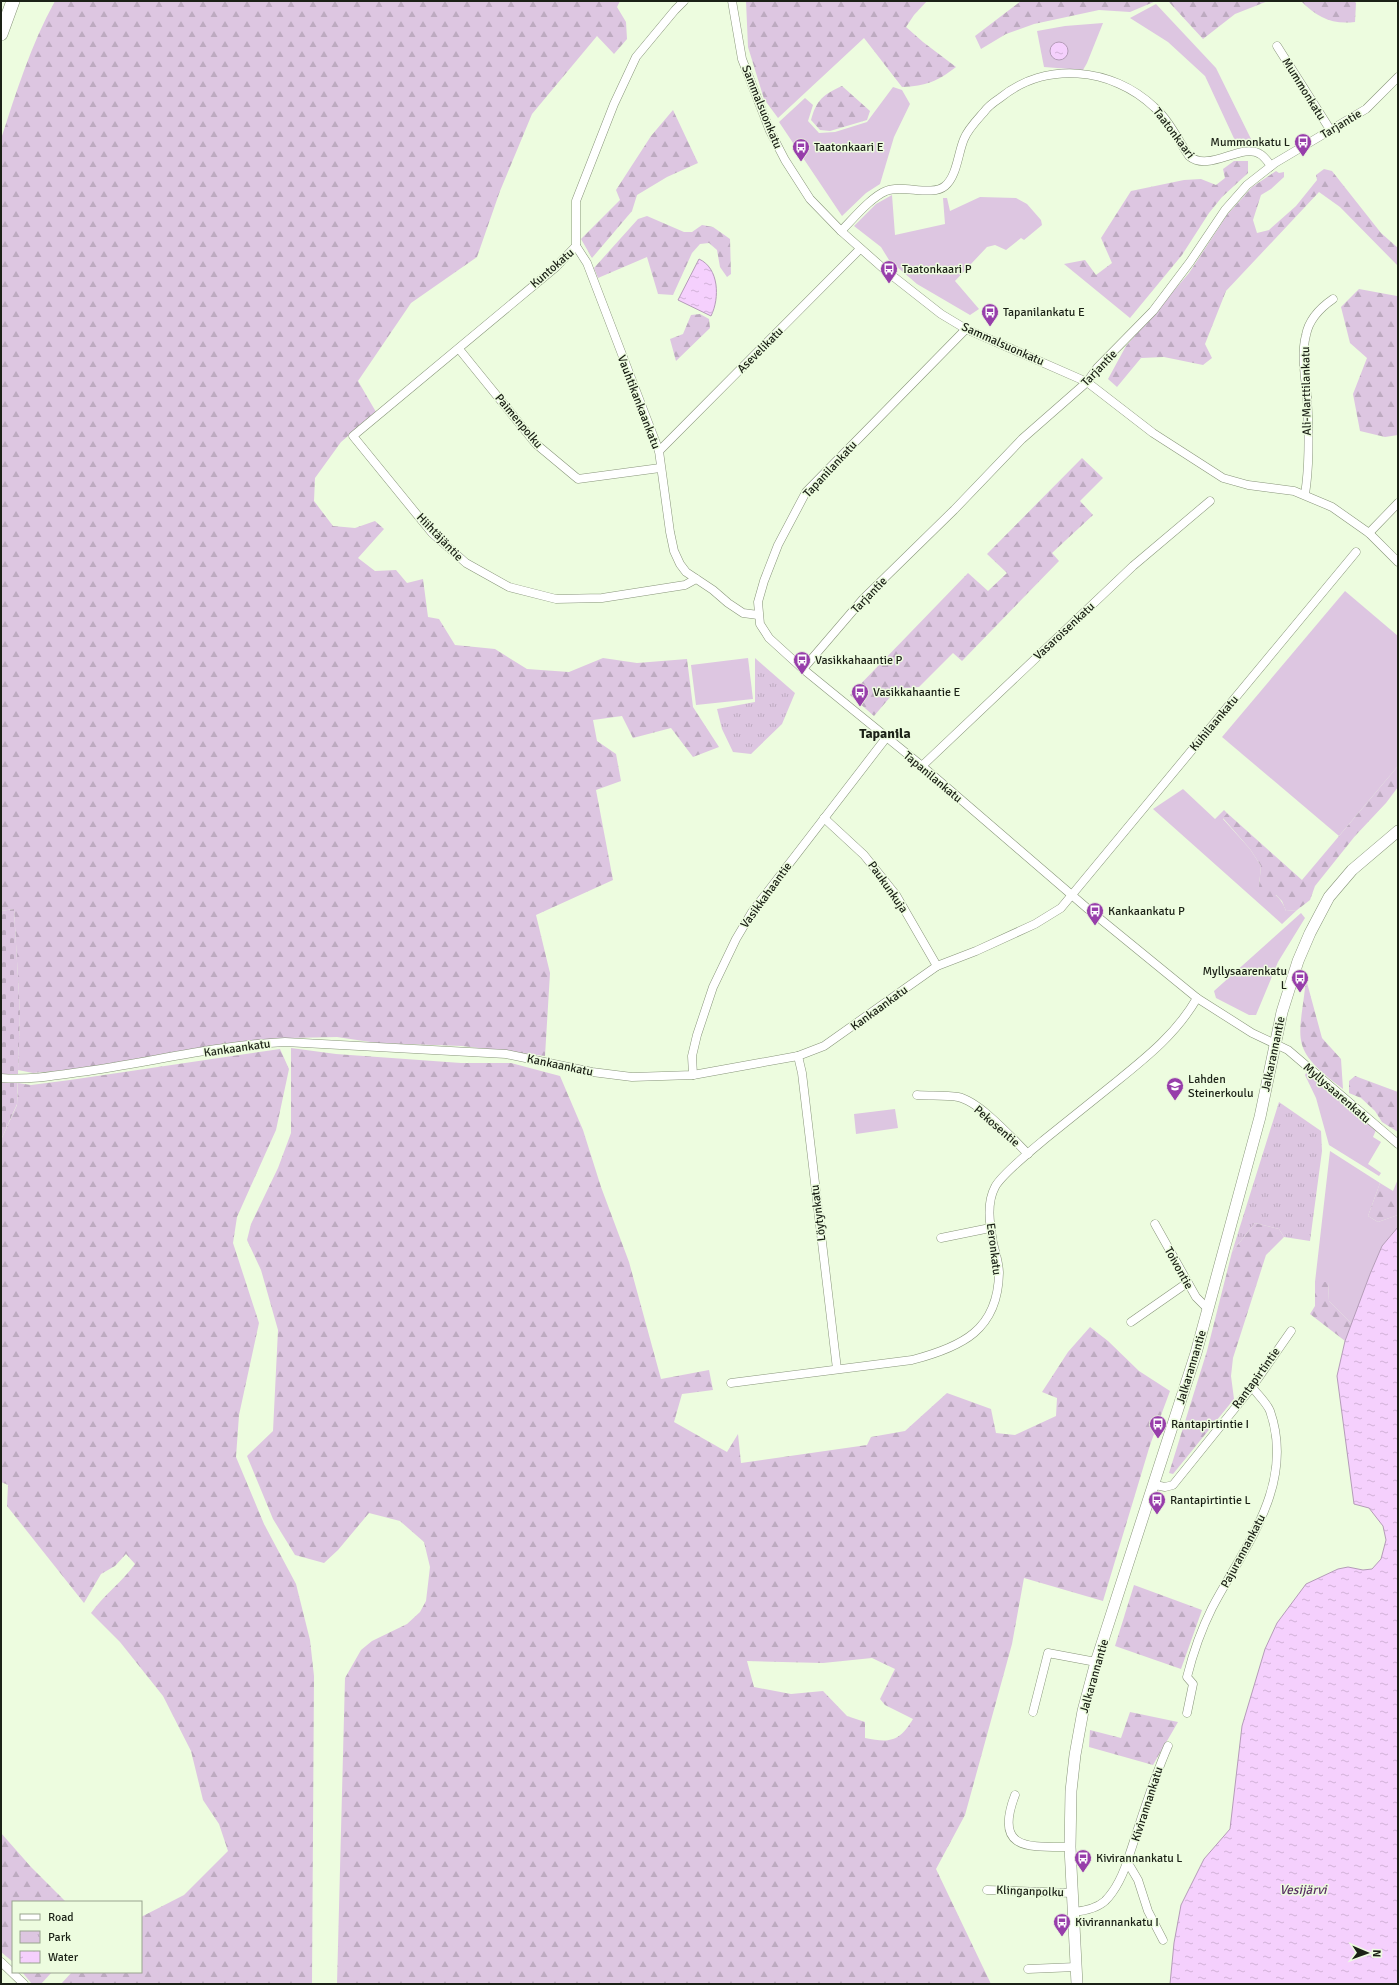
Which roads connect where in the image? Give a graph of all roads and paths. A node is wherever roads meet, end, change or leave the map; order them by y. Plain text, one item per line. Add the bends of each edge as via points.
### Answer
1 (13, 1) edge
2 (684, 1) edge
3 (732, 1) edge
4 (1, 34) edge
5 (1277, 46) dead end
6 (1398, 77) edge
7 (1331, 131) junction
8 (1271, 166) junction
9 (840, 231) junction
10 (576, 246) junction
11 (860, 249) junction
12 (1333, 299) dead end
13 (966, 329) junction
14 (459, 348) junction
15 (1087, 382) junction
16 (354, 436) joint
17 (659, 451) junction
18 (660, 468) junction
19 (1305, 494) junction
20 (1210, 501) dead end
21 (1398, 502) edge
22 (1369, 533) junction
23 (1356, 552) dead end
24 (1398, 562) edge
25 (696, 580) junction
26 (758, 615) junction
27 (803, 669) junction
28 (886, 738) junction
29 (922, 766) junction
30 (824, 818) junction
31 (1398, 831) edge
32 (1073, 895) junction
33 (937, 966) junction
34 (1197, 998) junction
35 (1276, 1043) junction
36 (798, 1056) junction
37 (693, 1075) junction
38 (1, 1078) edge
39 (917, 1095) dead end
40 (1398, 1144) edge
41 (1028, 1154) junction
42 (1155, 1224) dead end
43 (990, 1228) junction
44 (940, 1238) dead end
45 (1187, 1283) junction
46 (1208, 1309) junction
47 (1130, 1322) dead end
48 (1291, 1331) dead end
49 (837, 1369) junction
50 (731, 1383) dead end
51 (1252, 1387) junction
52 (1155, 1485) junction
53 (1096, 1662) junction
54 (1033, 1712) dead end
55 (1186, 1713) dead end
56 (1168, 1746) dead end
57 (1015, 1795) dead end
58 (1070, 1847) junction
59 (1128, 1863) junction
60 (988, 1890) dead end
61 (1072, 1893) junction
62 (1073, 1912) junction
63 (1163, 1940) dead end
64 (1, 1962) edge
65 (1076, 1967) junction
66 (1028, 1969) dead end
67 (12, 1973) edge
68 (12, 1973) edge
69 (24, 1984) edge
70 (1077, 1984) edge

1 - 4 main road
2 - 10 street, Kuntokatu via 636,57 614,104 576,201
3 - 9 street, Sammalsuonkatu via 742,59 770,131 810,199
5 - 7 street, Mummonkatu
6 - 7 street, Tarjantie via 1366,109
7 - 8 street, Tarjantie
8 - 9 street, Taatonkaari via 1261,154 1255,152 1204,162 1195,161 1163,116 1145,99 1120,84 1093,74 1064,72 1037,78 1011,88 985,110 965,137 951,179 941,189 886,191 878,195
8 - 15 street, Tarjantie via 1247,185 1225,210 1153,311 1097,368
9 - 11 street, Sammalsuonkatu
10 - 14 street, Kuntokatu via 556,267
10 - 17 street, Vauhtikankaankatu via 587,263
11 - 13 street, Sammalsuonkatu via 921,299
11 - 17 street, Asevelikatu
12 - 19 street, Ali-Marttilankatu via 1313,318 1306,334 1304,350 1308,417
13 - 15 street, Sammalsuonkatu
13 - 26 street, Tapanilankatu via 806,492 778,545 758,602
14 - 16 street, Kuntokatu
14 - 18 street, Paimenpolku via 536,444 578,479
15 - 19 street, Sammalsuonkatu via 1153,433 1223,478 1248,485
15 - 27 street, Tarjantie via 1022,439 863,600
16 - 25 street, Hiihtäjäntie via 432,533 466,563 509,587 556,599 602,598 685,585
17 - 18 street, Vauhtikankaankatu
18 - 25 street, Vauhtikankaankatu via 674,551 686,572
19 - 22 street, Sammalsuonkatu via 1332,507
20 - 29 street, Vasaroisenkatu via 1133,566
21 - 22 street
22 - 24 street, Sammalsuonkatu
23 - 32 street, Kuhilaankatu
25 - 26 street, Vauhtikankaankatu via 743,613
26 - 27 street, Tapanilankatu via 760,624 770,638
27 - 28 street, Tapanilankatu
28 - 29 street, Tapanilankatu
28 - 30 street, Vasikkahaantie
29 - 32 street, Tapanilankatu
30 - 33 street, Paukunkuja via 864,855 884,880
30 - 37 street, Vasikkahaantie via 752,912 736,939 713,987 697,1035 692,1056
31 - 35 main road, Jalkarannantie via 1352,870 1329,897 1298,960 1287,991
32 - 33 street, Kankaankatu via 1050,916 976,951
32 - 34 street, Tapanilankatu
33 - 36 street, Kankaankatu via 824,1046
34 - 35 street, Tapanilankatu via 1252,1033
34 - 41 street, Eeronkatu via 1178,1027 1153,1052
35 - 40 street, Myllysaarenkatu via 1288,1050
35 - 46 main road, Jalkarannantie via 1260,1117
36 - 37 street, Kankaankatu
36 - 49 street, Löytynkatu
37 - 38 street, Kankaankatu via 632,1077 592,1072 506,1054 285,1042 257,1043 30,1079
39 - 41 street, Pekosentie via 964,1099 984,1112
41 - 43 street, Eeronkatu via 996,1185 989,1205
42 - 45 street, Toivontie
43 - 44 street
43 - 49 street, Eeronkatu via 999,1272 996,1301 980,1329 964,1341 939,1353 912,1360
45 - 46 street, Toivontie via 1200,1303
45 - 47 street
46 - 52 main road, Jalkarannantie
48 - 51 street, Rantapirtintie
49 - 50 street, Eeronkatu
51 - 52 street, Rantapirtintie via 1173,1484 1165,1487
51 - 55 street, Pajurannankatu via 1270,1410 1276,1440 1276,1463 1271,1496 1254,1536 1232,1571 1202,1630 1187,1676 1193,1684
52 - 53 main road, Jalkarannantie
53 - 54 street via 1048,1653
53 - 58 main road, Jalkarannantie via 1075,1755 1071,1791
56 - 59 street, Kivirannankatu via 1160,1763
57 - 58 street via 1008,1828 1017,1841 1042,1846
58 - 61 main road, Jalkarannantie
59 - 62 street, Kivirannankatu via 1104,1902 1088,1910
59 - 63 street via 1138,1880 1148,1911
60 - 61 street, Klinganpolku
61 - 62 main road, Jalkarannantie
62 - 65 main road, Jalkarannantie
64 - 68 street
65 - 66 street
65 - 70 main road, Jalkarannantie
67 - 69 street

